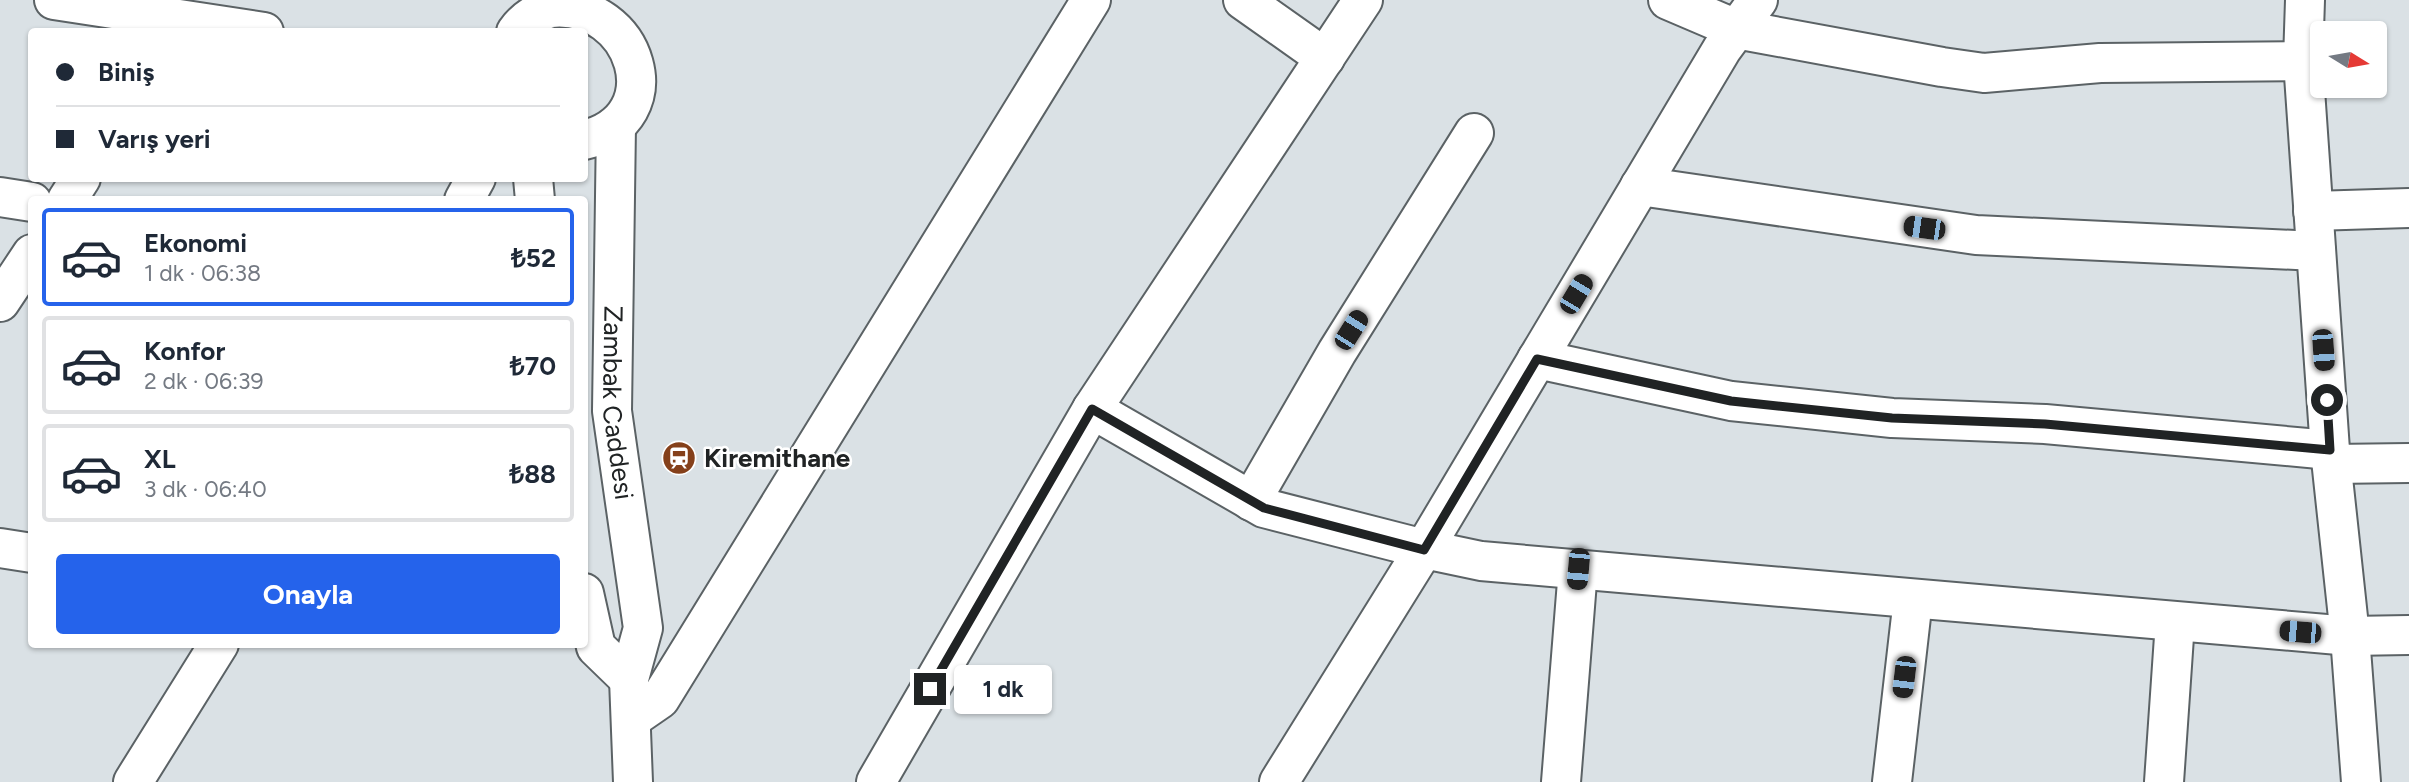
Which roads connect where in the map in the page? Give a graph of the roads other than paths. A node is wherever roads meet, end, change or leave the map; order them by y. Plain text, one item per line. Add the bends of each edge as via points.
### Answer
1 (54, 0) edge
2 (1091, 0) edge
3 (1243, 0) edge
4 (1363, 0) edge
5 (1668, 0) edge
6 (2305, 0) edge
7 (604, 7) edge
8 (1747, 14) edge
9 (519, 19) edge
10 (179, 26) edge
11 (207, 28) edge
12 (1325, 58) junction
13 (2303, 61) junction
14 (600, 133) edge
15 (1474, 133) dead end
16 (1640, 186) junction
17 (0, 197) edge
18 (28, 201) edge
19 (2409, 208) edge
20 (2313, 211) junction
21 (2316, 251) junction
22 (28, 260) edge
23 (0, 302) edge
24 (1537, 359) junction
25 (1092, 409) junction
26 (2331, 457) junction
27 (2409, 463) edge
28 (1251, 500) junction
29 (0, 548) edge
30 (1424, 550) junction
31 (28, 552) edge
32 (1578, 569) junction
33 (1913, 599) junction
34 (588, 611) edge
35 (2175, 622) junction
36 (2409, 635) edge
37 (2350, 636) junction
38 (217, 648) edge
39 (629, 679) junction
40 (631, 719) junction
41 (133, 782) edge
42 (634, 782) edge
43 (876, 782) edge
44 (1279, 782) edge
45 (1560, 782) edge
46 (1892, 782) edge
47 (2164, 782) edge
48 (2361, 782) edge

1 - 10 street
2 - 40 street via 660,699
3 - 12 street
4 - 12 street
5 - 8 street
6 - 13 street
7 - 9 street via 560,6
7 - 14 street via 631,45 637,66 629,108
8 - 13 street via 1942,67 1984,73 2100,63
8 - 16 street
10 - 11 street
12 - 25 street
13 - 20 street
14 - 39 street, Zambak Caddesi via 612,411 643,628
15 - 28 street
16 - 21 street via 1976,236
16 - 24 street
17 - 18 street
19 - 20 street
20 - 21 street
21 - 26 street
22 - 23 street
24 - 26 street via 1731,401 1892,418 2045,424
24 - 30 street
25 - 28 street
25 - 43 street
26 - 27 street
26 - 37 street
28 - 30 street via 1264,508
29 - 31 street
30 - 32 street via 1481,561
30 - 44 street
32 - 33 street
32 - 45 street
33 - 35 street
33 - 46 street
34 - 39 street via 596,647
35 - 37 street
35 - 47 street
36 - 37 street
37 - 48 street
38 - 41 street
39 - 40 street, Zambak Caddesi
40 - 42 street, Zambak Caddesi

